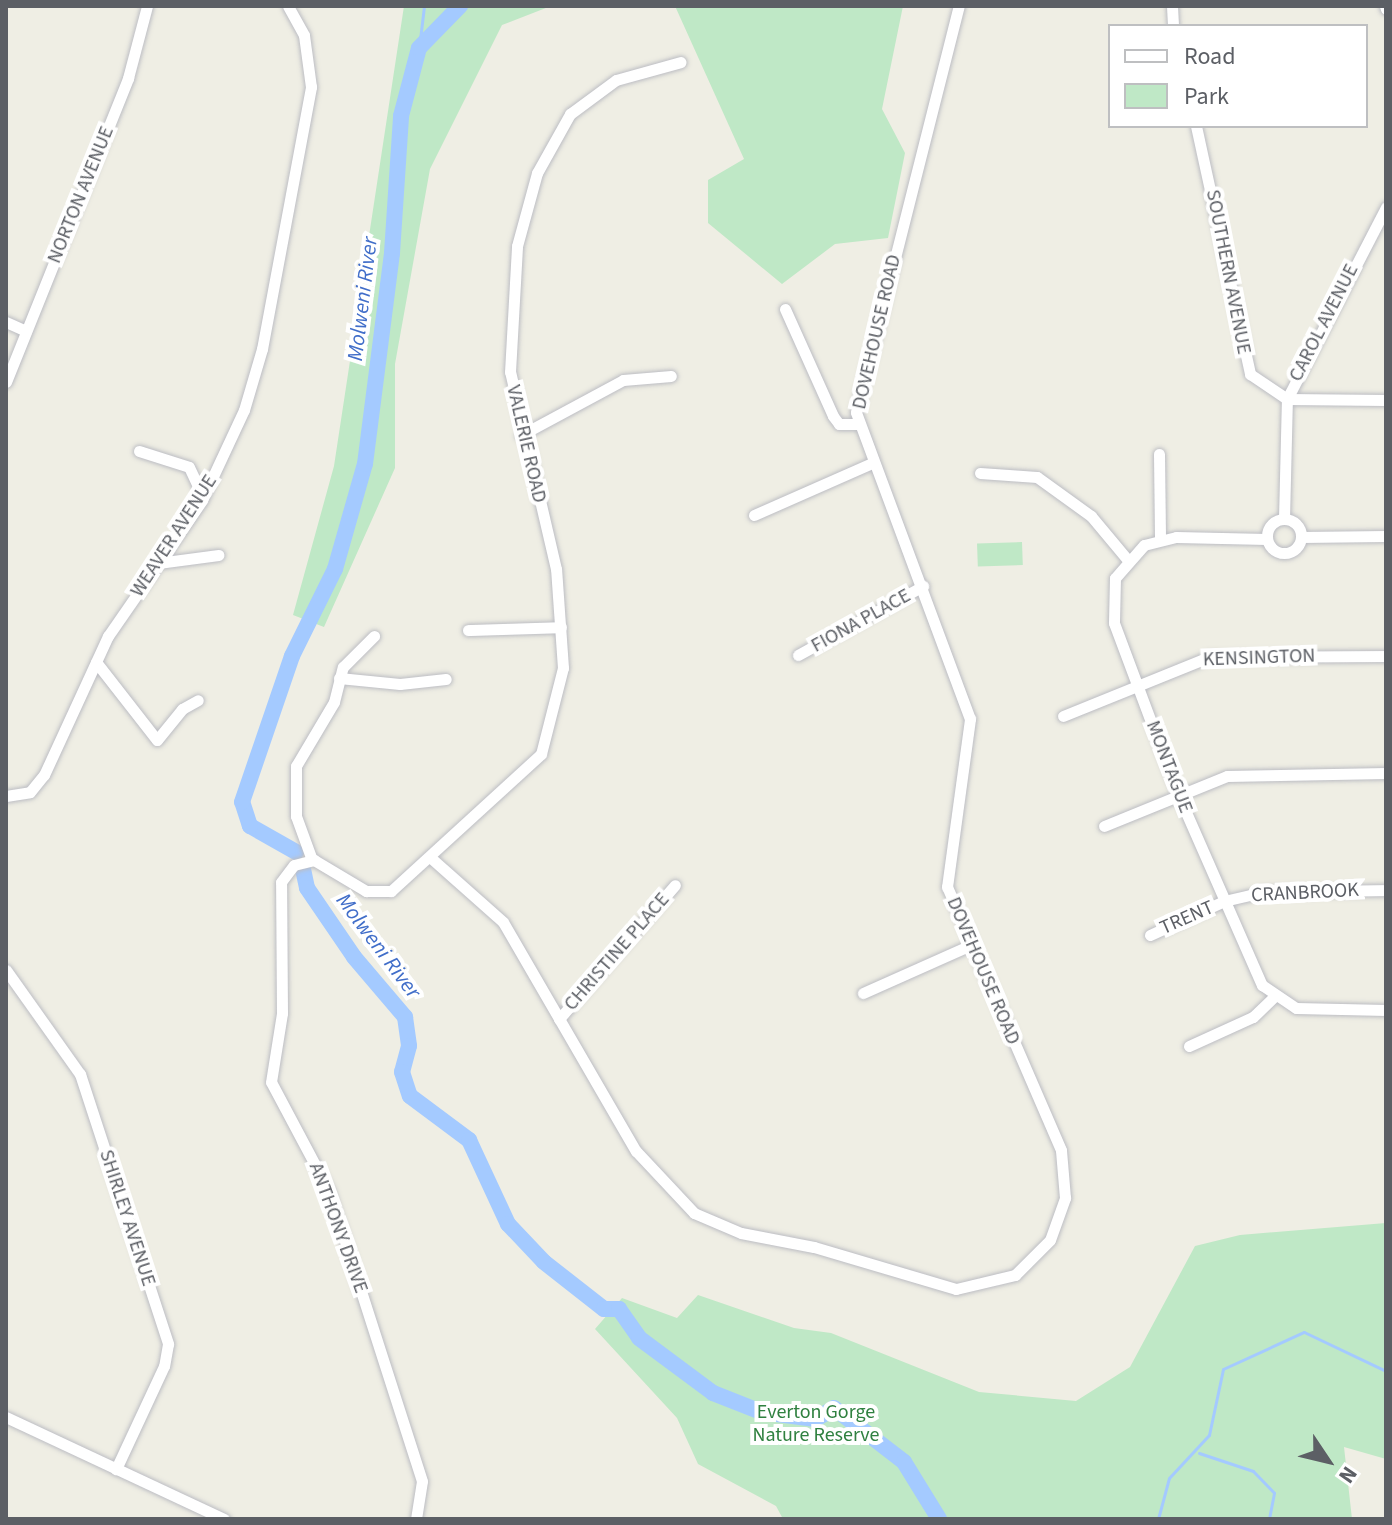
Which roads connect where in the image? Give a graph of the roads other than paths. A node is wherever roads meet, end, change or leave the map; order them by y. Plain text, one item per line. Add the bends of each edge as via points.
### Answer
1 (147, 6) edge
2 (288, 6) edge
3 (959, 6) edge
4 (681, 62) dead end
5 (1196, 128) edge
6 (1386, 207) edge
7 (785, 309) dead end
8 (6, 322) edge
9 (26, 331) junction
10 (671, 376) dead end
11 (6, 382) edge
12 (1287, 399) junction
13 (1386, 400) edge
14 (858, 424) junction
15 (521, 435) junction
16 (139, 451) dead end
17 (1159, 454) dead end
18 (872, 463) junction
19 (980, 473) dead end
20 (203, 497) junction
21 (754, 515) dead end
22 (1284, 519) junction
23 (1386, 536) edge
24 (1301, 537) junction
25 (1160, 538) junction
26 (1267, 539) junction
27 (218, 555) dead end
28 (1127, 559) junction
29 (158, 563) junction
30 (923, 586) junction
31 (561, 627) junction
32 (468, 630) dead end
33 (374, 636) dead end
34 (798, 655) dead end
35 (1386, 656) edge
36 (96, 662) junction
37 (339, 678) junction
38 (446, 679) dead end
39 (1137, 684) junction
40 (198, 700) dead end
41 (1063, 716) dead end
42 (1386, 773) edge
43 (1178, 794) junction
44 (6, 796) edge
45 (1104, 826) dead end
46 (431, 858) junction
47 (312, 860) junction
48 (675, 885) dead end
49 (1386, 890) edge
50 (1224, 901) junction
51 (1150, 935) dead end
52 (971, 945) junction
53 (8, 977) edge
54 (863, 993) dead end
55 (1274, 997) junction
56 (1386, 1010) edge
57 (559, 1019) junction
58 (1189, 1046) dead end
59 (6, 1417) edge
60 (116, 1469) junction
61 (205, 1516) edge
62 (224, 1519) edge
63 (416, 1519) edge

1 - 9 street, NORTON AVENUE via 128,78
2 - 20 street, WEAVER AVENUE via 304,35 311,87 262,349 236,431
3 - 14 street, DOVEHOUSE ROAD via 857,400
4 - 15 street, VALERIE ROAD via 627,75 597,91 546,150 522,223 510,293 509,362
5 - 12 street, SOUTHERN AVENUE via 1241,317 1247,369
6 - 12 street, CAROL AVENUE
7 - 14 street via 833,416 839,424
8 - 9 street
9 - 11 street, NORTON AVENUE
10 - 15 street via 623,380
12 - 13 street
12 - 22 street
14 - 18 street, DOVEHOUSE ROAD
15 - 31 street, VALERIE ROAD via 556,569
16 - 20 street via 189,467
17 - 25 street
18 - 21 street
18 - 30 street, DOVEHOUSE ROAD
19 - 28 street via 1037,477 1091,516
20 - 29 street, WEAVER AVENUE
22 - 24 street via 1298,526
22 - 26 street via 1274,523
23 - 24 street
24 - 26 street via 1293,551 1283,553
25 - 26 street
25 - 28 street
27 - 29 street
28 - 39 street, MONTAGUE via 1113,583 1111,609
29 - 36 street, WEAVER AVENUE
30 - 34 street, FIONA PLACE
30 - 52 street, DOVEHOUSE ROAD via 970,719 947,887
31 - 32 street
31 - 46 street, VALERIE ROAD via 561,691 539,757
33 - 37 street via 345,663
35 - 39 street, KENSINGTON via 1209,657
36 - 40 street via 157,740 182,709
36 - 44 street, WEAVER AVENUE via 37,786
37 - 38 street via 400,684
37 - 47 street via 334,702 296,766 296,816
39 - 41 street, KENSINGTON
39 - 43 street, MONTAGUE
42 - 43 street via 1246,774
43 - 45 street
43 - 50 street, MONTAGUE
46 - 47 street via 398,887 379,893
46 - 57 street, DOVEHOUSE ROAD via 494,911
47 - 63 street, ANTHONY DRIVE via 289,869 281,882 282,1013 271,1082 329,1191 422,1481
48 - 57 street, CHRISTINE PLACE
49 - 50 street, CRANBROOK via 1278,891
50 - 51 street, TRENT
50 - 55 street, MONTAGUE via 1253,969
52 - 54 street
52 - 57 street, DOVEHOUSE ROAD via 1058,1141 1066,1178 1061,1218 1045,1247 1021,1272 984,1287 928,1283 829,1251 732,1230 694,1213 636,1151
53 - 60 street, SHIRLEY AVENUE via 80,1074 168,1344 164,1366
55 - 56 street via 1310,1009
55 - 58 street via 1253,1017
59 - 60 street
60 - 61 street
61 - 62 street

